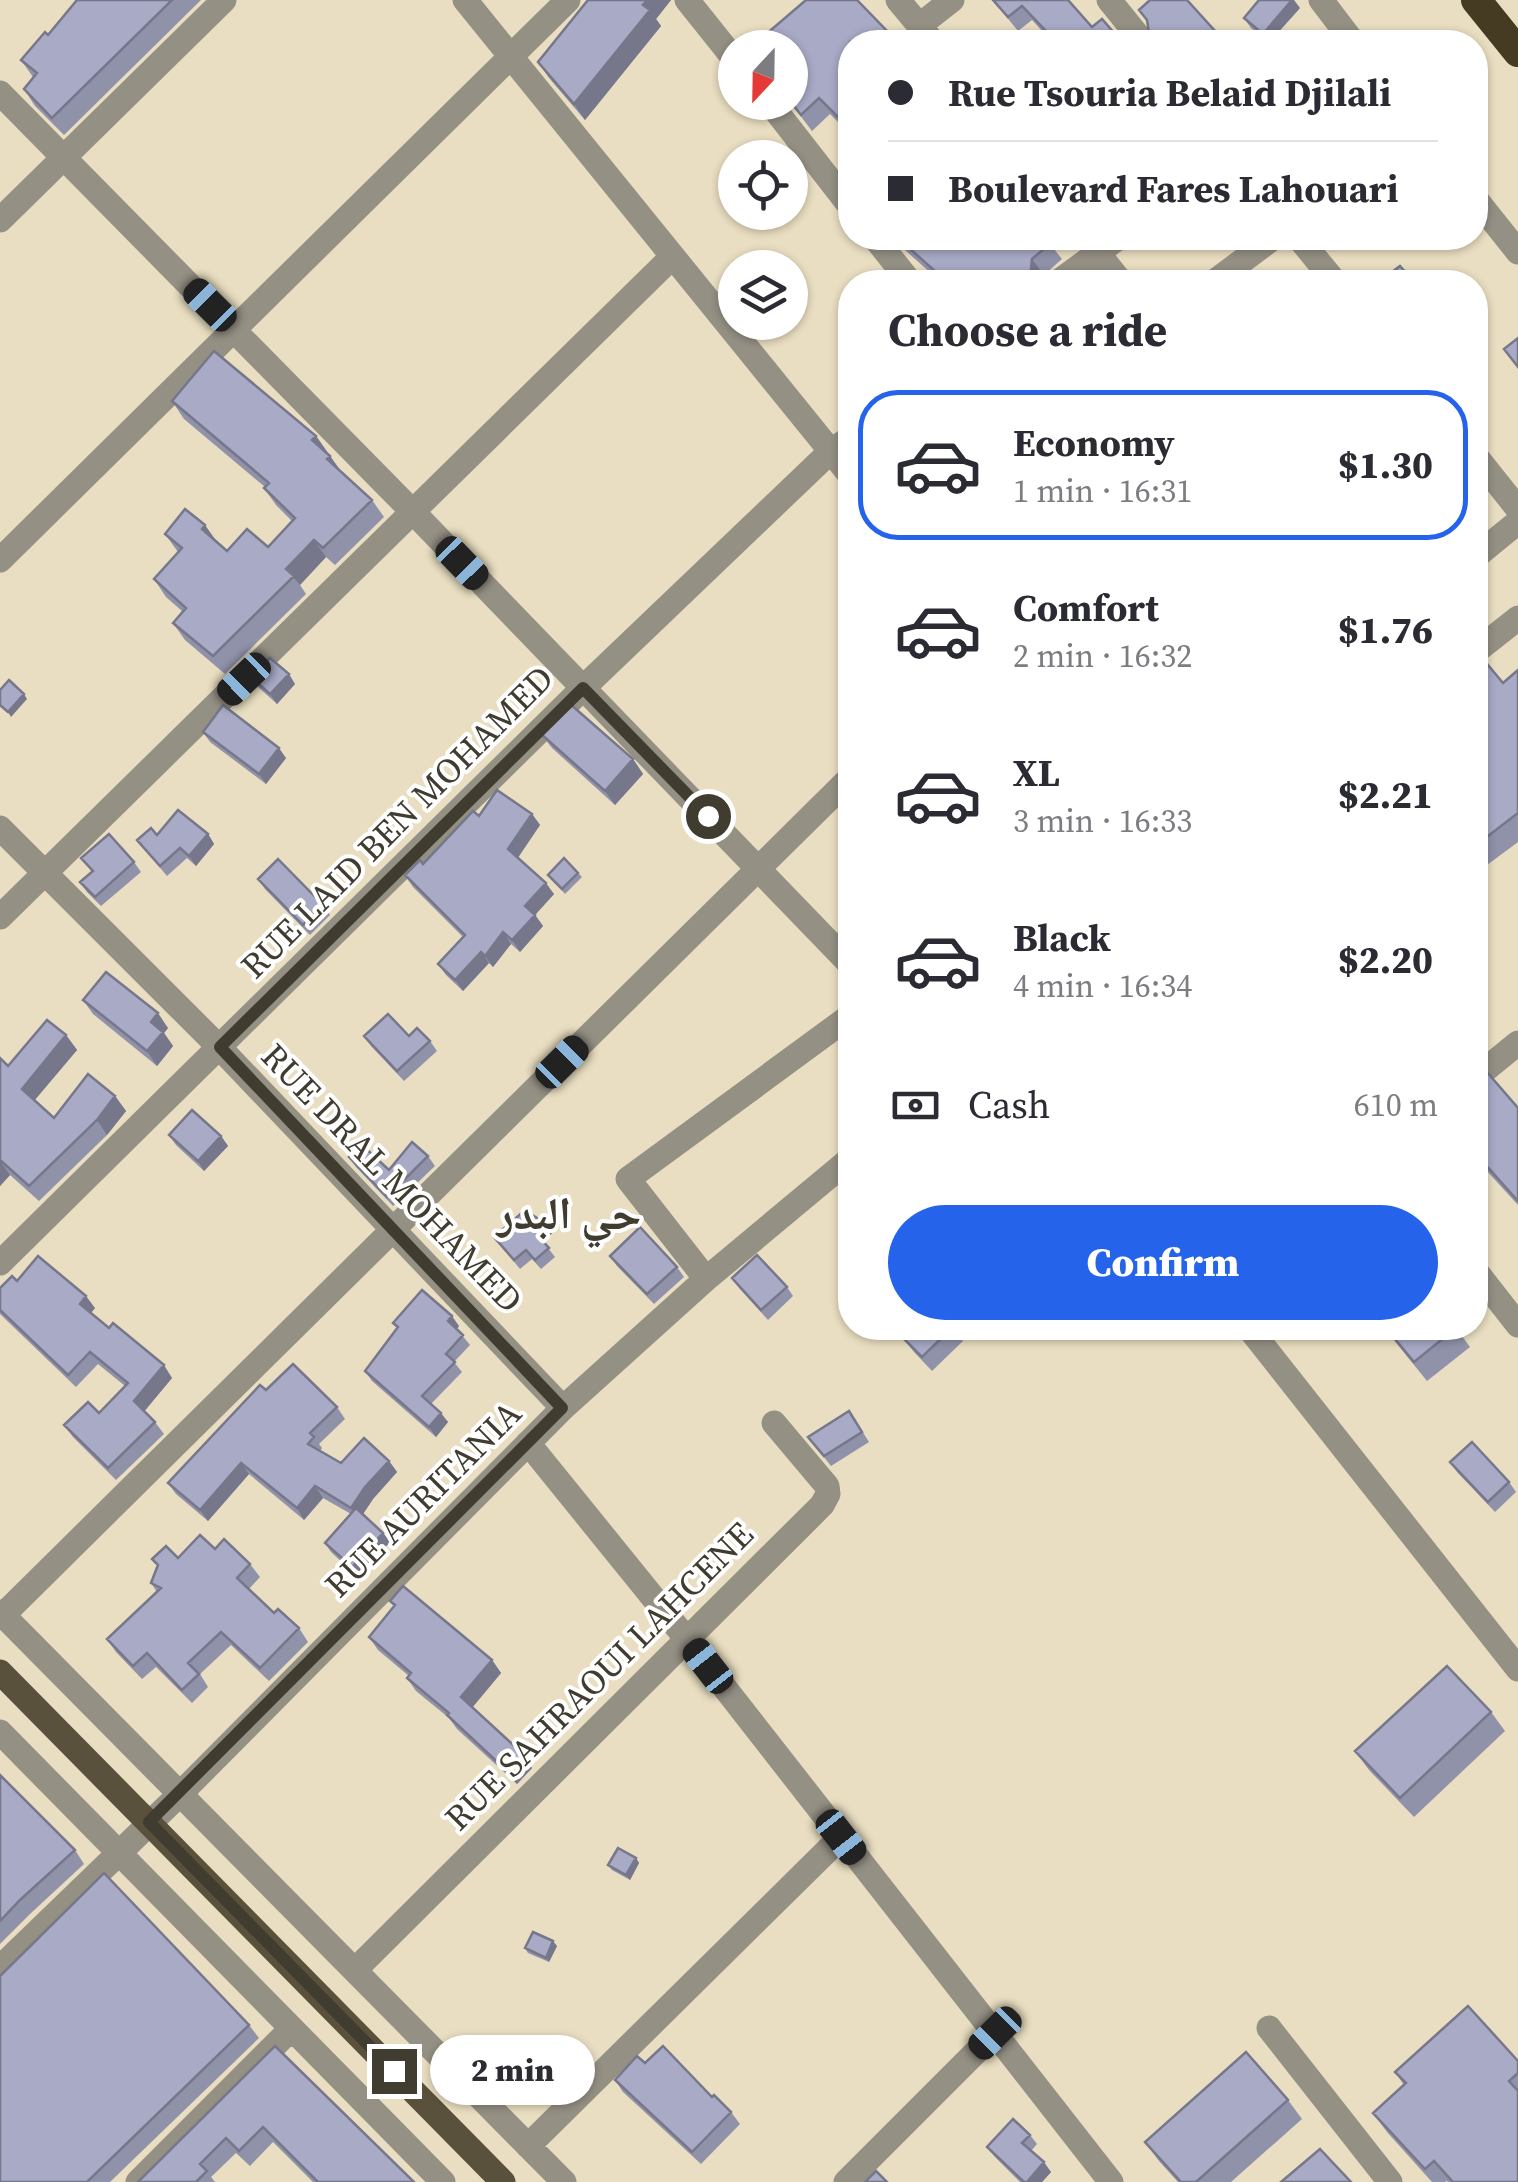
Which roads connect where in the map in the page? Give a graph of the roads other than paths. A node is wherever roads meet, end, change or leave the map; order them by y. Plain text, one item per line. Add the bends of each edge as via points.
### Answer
1 (224, 0) edge
2 (466, 0) edge
3 (568, 0) edge
4 (687, 0) edge
5 (898, 0) edge
6 (952, 0) edge
7 (1110, 0) edge
8 (1321, 0) edge
9 (1476, 0) edge
10 (924, 30) edge
11 (930, 30) edge
12 (1134, 30) edge
13 (1344, 30) edge
14 (718, 39) edge
15 (1518, 52) edge
16 (510, 56) junction
17 (0, 95) edge
18 (782, 120) edge
19 (61, 157) junction
20 (838, 191) edge
21 (1488, 214) edge
22 (0, 220) edge
23 (884, 250) edge
24 (1092, 250) edge
25 (1256, 250) edge
26 (1309, 250) edge
27 (1518, 252) edge
28 (671, 258) junction
29 (900, 270) edge
30 (1071, 270) edge
31 (1230, 270) edge
32 (1326, 270) edge
33 (234, 330) junction
34 (838, 441) edge
35 (838, 447) edge
36 (1488, 471) edge
37 (1518, 508) edge
38 (414, 513) junction
39 (1518, 522) edge
40 (1488, 547) edge
41 (0, 560) edge
42 (1518, 618) edge
43 (1488, 642) edge
44 (583, 688) junction
45 (838, 790) edge
46 (0, 828) edge
47 (758, 867) junction
48 (45, 872) junction
49 (0, 917) edge
50 (838, 951) edge
51 (838, 1025) edge
52 (1518, 1043) edge
53 (220, 1047) junction
54 (1488, 1067) edge
55 (838, 1170) edge
56 (393, 1230) junction
57 (0, 1264) edge
58 (706, 1279) junction
59 (1488, 1287) edge
60 (1518, 1325) edge
61 (1258, 1340) edge
62 (562, 1408) junction
63 (774, 1423) dead end
64 (528, 1443) junction
65 (2, 1614) edge
66 (685, 1637) junction
67 (1518, 1669) edge
68 (0, 1672) edge
69 (0, 1732) edge
70 (179, 1794) junction
71 (149, 1822) junction
72 (841, 1837) junction
73 (119, 1852) junction
74 (0, 1968) edge
75 (354, 1970) junction
76 (1269, 2028) dead end
77 (291, 2029) junction
78 (995, 2033) junction
79 (528, 2146) junction
80 (138, 2182) edge
81 (443, 2182) edge
82 (503, 2182) edge
83 (564, 2182) edge
84 (846, 2182) edge
85 (1111, 2182) edge
86 (1390, 2182) edge

1 - 19 street
2 - 16 street
3 - 16 street
4 - 14 street
5 - 10 street
6 - 11 street
7 - 12 street
8 - 13 street
9 - 15 highway
16 - 28 street
16 - 33 street
17 - 19 street
18 - 20 street
19 - 22 street
19 - 33 street
21 - 27 street
23 - 29 street
24 - 30 street
25 - 31 street
26 - 32 street
28 - 34 street
28 - 38 street
33 - 38 street
33 - 41 street
35 - 44 street, RUE LAID BEN MOHAMED
36 - 37 street
38 - 44 street
38 - 48 street
39 - 40 street
42 - 43 street
44 - 47 street
44 - 53 street, RUE LAID BEN MOHAMED
45 - 47 street
46 - 48 street, RUE DRAL MOHAMED
47 - 50 street
47 - 56 street
48 - 49 street
48 - 53 street, RUE DRAL MOHAMED
51 - 58 street via 628,1179
52 - 54 street
53 - 56 street, RUE DRAL MOHAMED
53 - 57 street, RUE LAID BEN MOHAMED
55 - 58 street, RUE AURITANIA
56 - 62 street, RUE DRAL MOHAMED
56 - 65 street
58 - 62 street, RUE AURITANIA
59 - 60 street
61 - 67 street
62 - 64 street, RUE AURITANIA
63 - 66 street, RUE SAHRAOUI LAHCENE via 828,1494
64 - 66 street
64 - 70 street, RUE AURITANIA
65 - 70 street
66 - 72 street
66 - 75 street, RUE SAHRAOUI LAHCENE
68 - 71 main road
69 - 73 street
70 - 71 street, RUE AURITANIA
70 - 75 street
71 - 73 street, RUE AURITANIA
71 - 82 main road
72 - 78 street
72 - 79 street
73 - 74 street, RUE AURITANIA
73 - 77 street
75 - 79 street
76 - 86 street
77 - 80 street
77 - 81 street
78 - 84 street
78 - 85 street
79 - 83 street

